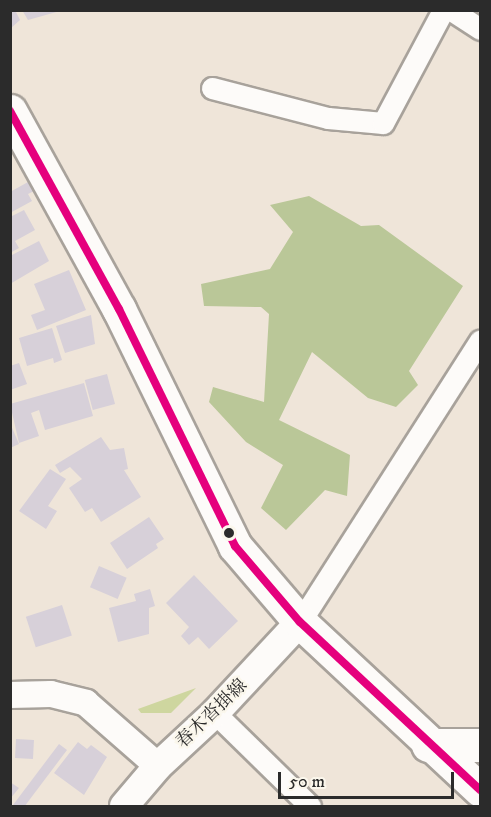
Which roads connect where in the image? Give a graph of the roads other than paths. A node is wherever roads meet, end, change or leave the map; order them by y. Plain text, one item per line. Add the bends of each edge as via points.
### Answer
1 (442, 10) edge
2 (451, 10) edge
3 (480, 29) edge
4 (212, 88) dead end
5 (10, 111) edge
6 (480, 341) edge
7 (300, 622) junction
8 (10, 694) edge
9 (214, 713) junction
10 (428, 745) junction
11 (480, 745) edge
12 (158, 766) junction
13 (480, 790) edge
14 (124, 807) edge
15 (310, 807) edge

1 - 4 street via 383,123 328,118
2 - 3 street
5 - 7 main road via 119,309 235,546
6 - 7 street
7 - 9 main road, 春木沓掛線
7 - 10 main road
8 - 12 street via 51,694 86,704
9 - 12 main road, 春木沓掛線
9 - 15 street
10 - 11 main road
10 - 13 main road
12 - 14 main road, 春木沓掛線

